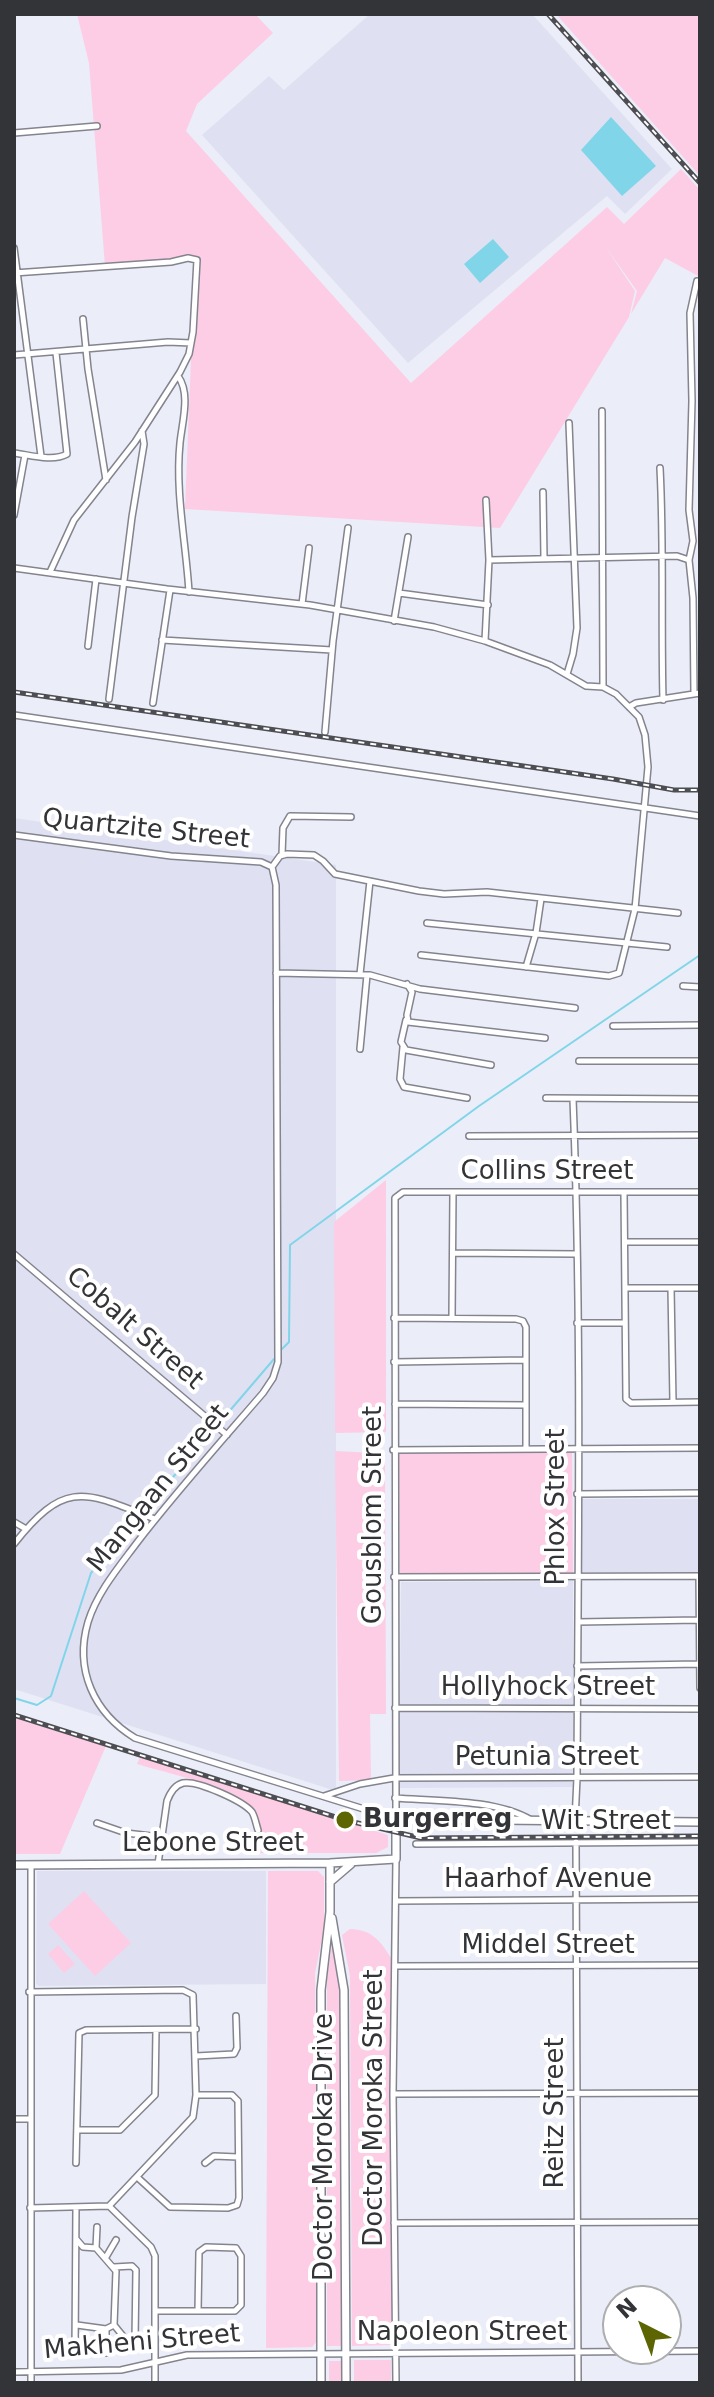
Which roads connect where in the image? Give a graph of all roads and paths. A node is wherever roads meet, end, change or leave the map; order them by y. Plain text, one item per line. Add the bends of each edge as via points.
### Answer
1 (97, 126) dead end
2 (14, 133) edge
3 (14, 248) edge
4 (16, 273) edge
5 (697, 281) dead end
6 (83, 319) dead end
7 (191, 343) junction
8 (86, 349) junction
9 (29, 353) junction
10 (56, 353) junction
11 (14, 355) edge
12 (178, 376) junction
13 (602, 411) dead end
14 (569, 423) dead end
15 (142, 431) junction
16 (14, 453) edge
17 (25, 455) junction
18 (41, 456) junction
19 (660, 468) dead end
20 (106, 481) junction
21 (543, 492) dead end
22 (486, 500) dead end
23 (14, 515) edge
24 (348, 528) dead end
25 (408, 537) dead end
26 (309, 548) dead end
27 (575, 557) junction
28 (603, 557) junction
29 (661, 557) junction
30 (544, 558) junction
31 (489, 560) junction
32 (689, 560) junction
33 (14, 568) edge
34 (50, 572) junction
35 (96, 579) junction
36 (125, 583) junction
37 (170, 590) junction
38 (189, 592) junction
39 (399, 593) junction
40 (302, 604) junction
41 (488, 605) junction
42 (338, 610) junction
43 (394, 621) junction
44 (162, 640) junction
45 (485, 641) junction
46 (88, 646) dead end
47 (333, 650) junction
48 (567, 674) junction
49 (603, 687) junction
50 (697, 694) edge
51 (109, 699) dead end
52 (663, 700) junction
53 (153, 703) dead end
54 (629, 707) junction
55 (14, 715) edge
56 (325, 732) dead end
57 (645, 808) junction
58 (700, 816) edge
59 (351, 817) dead end
60 (14, 835) edge
61 (282, 855) junction
62 (272, 867) junction
63 (370, 881) junction
64 (541, 899) junction
65 (635, 909) junction
66 (678, 913) dead end
67 (427, 923) dead end
68 (536, 933) junction
69 (628, 944) junction
70 (667, 947) dead end
71 (421, 955) dead end
72 (526, 967) junction
73 (276, 973) junction
74 (364, 974) junction
75 (407, 984) junction
76 (683, 986) dead end
77 (700, 987) edge
78 (575, 1008) dead end
79 (406, 1020) junction
80 (700, 1025) edge
81 (613, 1026) dead end
82 (545, 1038) dead end
83 (403, 1047) junction
84 (360, 1049) dead end
85 (579, 1061) dead end
86 (700, 1061) edge
87 (491, 1065) dead end
88 (467, 1098) dead end
89 (546, 1098) dead end
90 (573, 1099) junction
91 (700, 1099) edge
92 (700, 1135) edge
93 (469, 1136) dead end
94 (574, 1137) junction
95 (453, 1192) junction
96 (576, 1192) junction
97 (700, 1192) edge
98 (624, 1193) junction
99 (396, 1196) joint
100 (626, 1242) junction
101 (700, 1242) edge
102 (453, 1253) junction
103 (14, 1254) edge
104 (576, 1254) junction
105 (625, 1288) junction
106 (671, 1288) junction
107 (700, 1288) edge
108 (452, 1317) junction
109 (394, 1318) junction
110 (577, 1323) junction
111 (624, 1323) junction
112 (526, 1360) junction
113 (394, 1362) junction
114 (673, 1402) junction
115 (700, 1402) edge
116 (394, 1404) junction
117 (526, 1405) junction
118 (227, 1435) junction
119 (526, 1448) junction
120 (700, 1448) edge
121 (577, 1449) junction
122 (393, 1450) junction
123 (700, 1493) edge
124 (577, 1494) junction
125 (155, 1519) junction
126 (14, 1522) edge
127 (26, 1529) junction
128 (14, 1544) edge
129 (699, 1576) edge
130 (394, 1577) junction
131 (576, 1577) junction
132 (699, 1620) edge
133 (578, 1622) junction
134 (700, 1664) edge
135 (577, 1666) junction
136 (700, 1688) edge
137 (395, 1708) junction
138 (578, 1708) junction
139 (700, 1709) edge
140 (700, 1777) edge
141 (394, 1778) junction
142 (577, 1778) junction
143 (323, 1797) junction
144 (395, 1798) junction
145 (396, 1819) junction
146 (534, 1822) junction
147 (575, 1822) junction
148 (700, 1822) edge
149 (97, 1823) dead end
150 (258, 1830) dead end
151 (396, 1834) joint
152 (160, 1837) junction
153 (576, 1842) junction
154 (700, 1842) edge
155 (416, 1844) dead end
156 (396, 1859) junction
157 (354, 1862) junction
158 (330, 1863) junction
159 (158, 1864) junction
160 (14, 1865) edge
161 (31, 1865) junction
162 (329, 1884) junction
163 (700, 1899) edge
164 (576, 1900) junction
165 (396, 1901) junction
166 (330, 1912) junction
167 (700, 1965) edge
168 (396, 1966) junction
169 (576, 1966) junction
170 (29, 1992) junction
171 (236, 2016) dead end
172 (196, 2029) junction
173 (156, 2030) junction
174 (196, 2056) junction
175 (576, 2093) junction
176 (700, 2093) edge
177 (393, 2094) junction
178 (196, 2095) junction
179 (14, 2119) edge
180 (30, 2119) junction
181 (77, 2130) junction
182 (238, 2157) junction
183 (76, 2163) dead end
184 (205, 2163) dead end
185 (137, 2177) junction
186 (109, 2206) junction
187 (76, 2207) junction
188 (30, 2208) junction
189 (576, 2222) junction
190 (700, 2222) edge
191 (394, 2223) junction
192 (97, 2227) dead end
193 (77, 2240) junction
194 (116, 2240) dead end
195 (96, 2248) junction
196 (106, 2257) junction
197 (114, 2267) junction
198 (155, 2311) junction
199 (198, 2311) junction
200 (77, 2325) junction
201 (114, 2325) junction
202 (106, 2329) junction
203 (75, 2351) dead end
204 (700, 2351) edge
205 (396, 2352) junction
206 (106, 2353) dead end
207 (577, 2353) junction
208 (321, 2354) junction
209 (346, 2354) junction
210 (155, 2362) junction
211 (14, 2372) edge
212 (31, 2372) junction
213 (31, 2383) edge
214 (155, 2383) edge
215 (321, 2383) edge
216 (346, 2383) edge
217 (396, 2383) edge
218 (578, 2383) edge

1 - 2 street
3 - 4 street
4 - 7 street via 197,260
4 - 9 street
5 - 32 street via 690,313
6 - 8 street
7 - 8 street
7 - 12 street
8 - 10 street
8 - 20 street
9 - 10 street
9 - 11 street
9 - 18 street
10 - 18 street via 67,454
12 - 15 street
12 - 38 street via 185,408 178,468
13 - 28 street
14 - 27 street
15 - 20 street
15 - 36 street
16 - 17 street
17 - 18 street
17 - 23 street
19 - 29 street
20 - 34 street via 74,520
21 - 30 street
22 - 31 street
24 - 42 street
25 - 39 street
26 - 40 street
27 - 28 street
27 - 30 street
27 - 48 street via 577,628
28 - 29 street
28 - 49 street
29 - 32 street
29 - 52 street
30 - 31 street
31 - 41 street
32 - 50 street
33 - 34 street
34 - 35 street
35 - 36 street
35 - 46 street
36 - 37 street
36 - 51 street
37 - 38 street
37 - 44 street
38 - 40 street
39 - 41 street
39 - 43 street
40 - 42 street
41 - 45 street
42 - 43 street
42 - 47 street
43 - 45 street
44 - 47 street
44 - 53 street
45 - 48 street
47 - 56 street
48 - 49 street via 586,686
49 - 54 street
50 - 52 street
52 - 54 street
54 - 57 street via 645,735
55 - 57 street
57 - 58 street
57 - 65 street
59 - 61 street via 290,816 283,828
60 - 62 street, Quartzite Street
61 - 62 street
61 - 63 street via 314,855 331,873
62 - 73 street, Mangaan Street
63 - 64 street via 444,894 487,892
63 - 74 street
64 - 65 street
64 - 68 street
65 - 66 street
65 - 69 street
67 - 68 street
68 - 69 street
68 - 72 street
69 - 70 street
69 - 72 street via 616,976
71 - 72 street
73 - 74 street
73 - 118 street, Mangaan Street via 278,1362 263,1393
74 - 75 street
74 - 84 street
75 - 78 street
75 - 79 street via 412,992
76 - 77 street
79 - 82 street
79 - 83 street
80 - 81 street
83 - 87 street
83 - 88 street via 404,1087
85 - 86 street
89 - 90 street
90 - 91 street
90 - 94 street, Phlox Street
92 - 94 street
93 - 94 street
94 - 96 street, Phlox Street
95 - 96 street, Collins Street
95 - 99 street, Collins Street
95 - 102 street
96 - 98 street, Collins Street
96 - 104 street, Phlox Street
97 - 98 street, Collins Street
98 - 100 street
99 - 109 street, Gousblom Street
100 - 101 street
100 - 105 street
102 - 104 street
102 - 108 street
103 - 118 street, Cobalt Street
104 - 110 street, Phlox Street
105 - 106 street
105 - 111 street
106 - 107 street
106 - 114 street
108 - 109 street
108 - 112 street via 520,1319 526,1327
109 - 113 street, Gousblom Street
110 - 111 street
110 - 121 street, Phlox Street
111 - 114 street via 628,1401
112 - 113 street
112 - 117 street
113 - 116 street, Gousblom Street
114 - 115 street
116 - 117 street
116 - 122 street, Gousblom Street
117 - 119 street
118 - 125 street, Mangaan Street
119 - 121 street
119 - 122 street
120 - 121 street
121 - 124 street, Phlox Street
122 - 130 street, Gousblom Street
123 - 124 street
124 - 131 street, Phlox Street
125 - 127 street via 78,1495 48,1508
125 - 143 street, Mangaan Street via 115,1571 88,1622 84,1670 95,1699 135,1738
126 - 127 street
127 - 128 street
129 - 131 street
129 - 132 street
130 - 131 street
130 - 137 street, Gousblom Street
131 - 133 street, Phlox Street
132 - 133 street
132 - 134 street
133 - 135 street, Phlox Street
134 - 135 street
134 - 136 street
135 - 138 street, Phlox Street
137 - 138 street, Hollyhock Street
137 - 141 street, Gousblom Street
138 - 139 street, Hollyhock Street
138 - 142 street, Phlox Street
140 - 142 street, Petunia Street
141 - 142 street, Petunia Street
141 - 143 street, Petunia Street
141 - 144 street, Gousblom Street
142 - 147 street, Phlox Street
143 - 145 street, Mangaan Street
144 - 145 street, Gousblom Street
144 - 146 street via 513,1812
145 - 146 street, Mangaan Street
145 - 151 street, Gousblom Street
146 - 147 street, Mangaan Street
147 - 148 street, Mangaan Street
149 - 152 street
150 - 152 street via 243,1804 186,1783 168,1796
151 - 156 street, Doctor Moroka Street
152 - 159 street
153 - 154 street, Wit Street
153 - 155 street, Wit Street
153 - 164 street, Reitz Street
156 - 157 street, Lebone Street
156 - 165 street, Doctor Moroka Street
157 - 158 street, Lebone Street
157 - 162 street
158 - 159 street, Lebone Street
158 - 162 street, Doctor Moroka Drive
159 - 161 street, Lebone Street
160 - 161 street, Lebone Street
161 - 170 street
162 - 166 street, Doctor Moroka Drive
163 - 164 street, Haarhof Avenue
164 - 165 street, Haarhof Avenue
164 - 169 street, Reitz Street
165 - 168 street, Doctor Moroka Street
166 - 208 street, Doctor Moroka Drive via 321,1990
166 - 209 street, Doctor Moroka Drive via 344,1990
167 - 169 street, Middel Street
168 - 169 street, Middel Street
168 - 177 street, Doctor Moroka Street
169 - 175 street, Reitz Street
170 - 172 street via 188,1991 195,1998
170 - 180 street
171 - 174 street via 234,2054
172 - 173 street
172 - 174 street
173 - 181 street via 151,2102 120,2130
173 - 181 street via 79,2033
174 - 178 street
175 - 176 street
175 - 177 street
175 - 189 street, Reitz Street
177 - 191 street, Doctor Moroka Street
178 - 182 street via 237,2099
178 - 185 street via 193,2117
179 - 180 street
180 - 188 street
181 - 183 street
182 - 184 street via 214,2156
182 - 185 street via 239,2202 231,2207 170,2207
185 - 186 street
186 - 187 street
186 - 198 street via 154,2252
187 - 188 street
187 - 193 street
188 - 212 street
189 - 190 street
189 - 191 street
189 - 207 street, Reitz Street
191 - 205 street, Doctor Moroka Street
192 - 195 street
193 - 195 street via 83,2247
193 - 200 street
194 - 196 street
195 - 196 street
196 - 197 street
197 - 201 street
197 - 201 street via 136,2270 134,2341 127,2341
198 - 199 street
198 - 210 street
199 - 199 street via 235,2311 241,2305 241,2256 236,2248 206,2247 199,2252
200 - 202 street
200 - 203 street
201 - 202 street
202 - 206 street
204 - 207 street, Napoleon Street
205 - 207 street, Napoleon Street
205 - 209 street, Napoleon Street
205 - 217 street, Doctor Moroka Street
207 - 218 street, Reitz Street
208 - 209 street, Napoleon Street
208 - 210 street, Makheni Street via 187,2355
208 - 215 street, Doctor Moroka Drive
209 - 216 street, Doctor Moroka Drive
210 - 212 street, Makheni Street via 121,2370
210 - 214 street
211 - 212 street, Makheni Street
212 - 213 street

